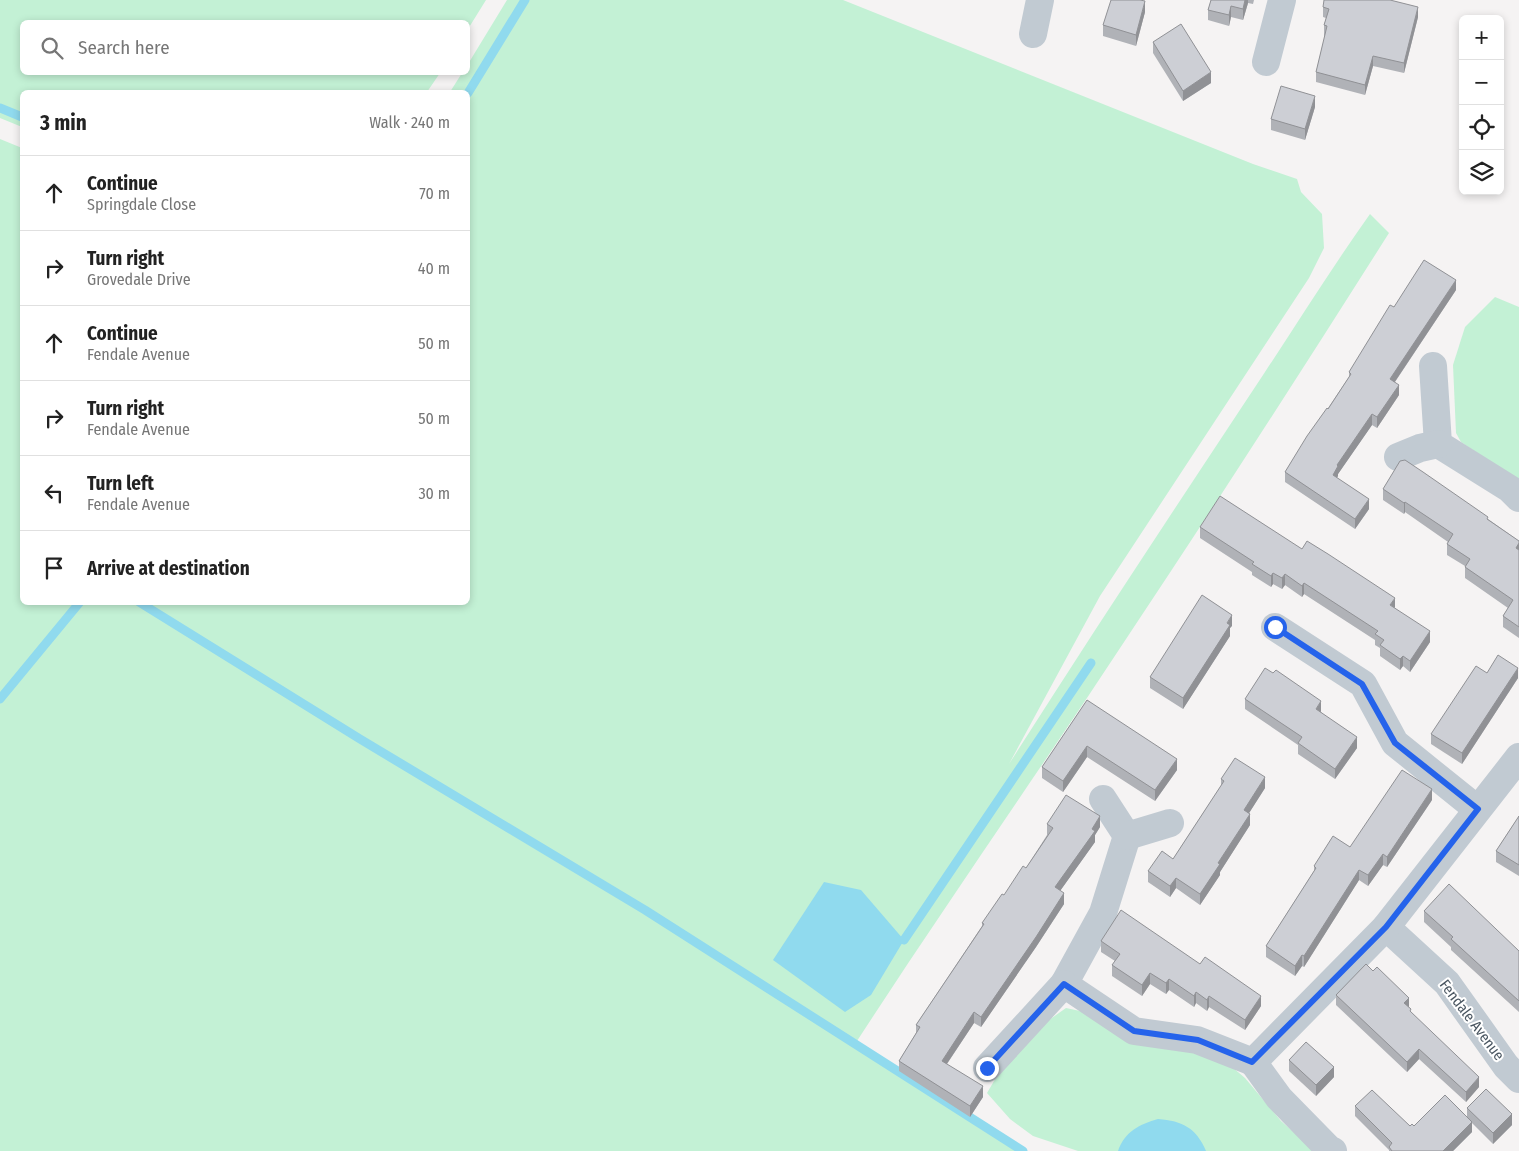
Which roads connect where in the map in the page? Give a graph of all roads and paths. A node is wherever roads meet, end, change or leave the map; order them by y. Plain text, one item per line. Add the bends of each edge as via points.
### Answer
1 (1282, 0) edge
2 (1034, 1) edge
3 (1033, 34) dead end
4 (1266, 62) dead end
5 (1433, 366) dead end
6 (1438, 444) junction
7 (1398, 457) dead end
8 (1519, 498) edge
9 (1275, 627) dead end
10 (1519, 757) edge
11 (1103, 799) dead end
12 (1478, 809) junction
13 (1170, 823) dead end
14 (1127, 836) junction
15 (1386, 927) junction
16 (1064, 984) junction
17 (1252, 1062) junction
18 (987, 1068) dead end
19 (1519, 1079) edge
20 (1333, 1151) edge

1 - 4 street
2 - 3 street
5 - 6 street
6 - 7 street
6 - 8 street
9 - 12 street via 1362,684 1395,743
10 - 12 street
11 - 14 street
12 - 15 street
13 - 14 street
14 - 16 street via 1103,913
15 - 17 street
15 - 19 street, Fendale Avenue via 1446,983
16 - 17 street via 1134,1031 1198,1040
16 - 18 street
17 - 20 street via 1279,1098

